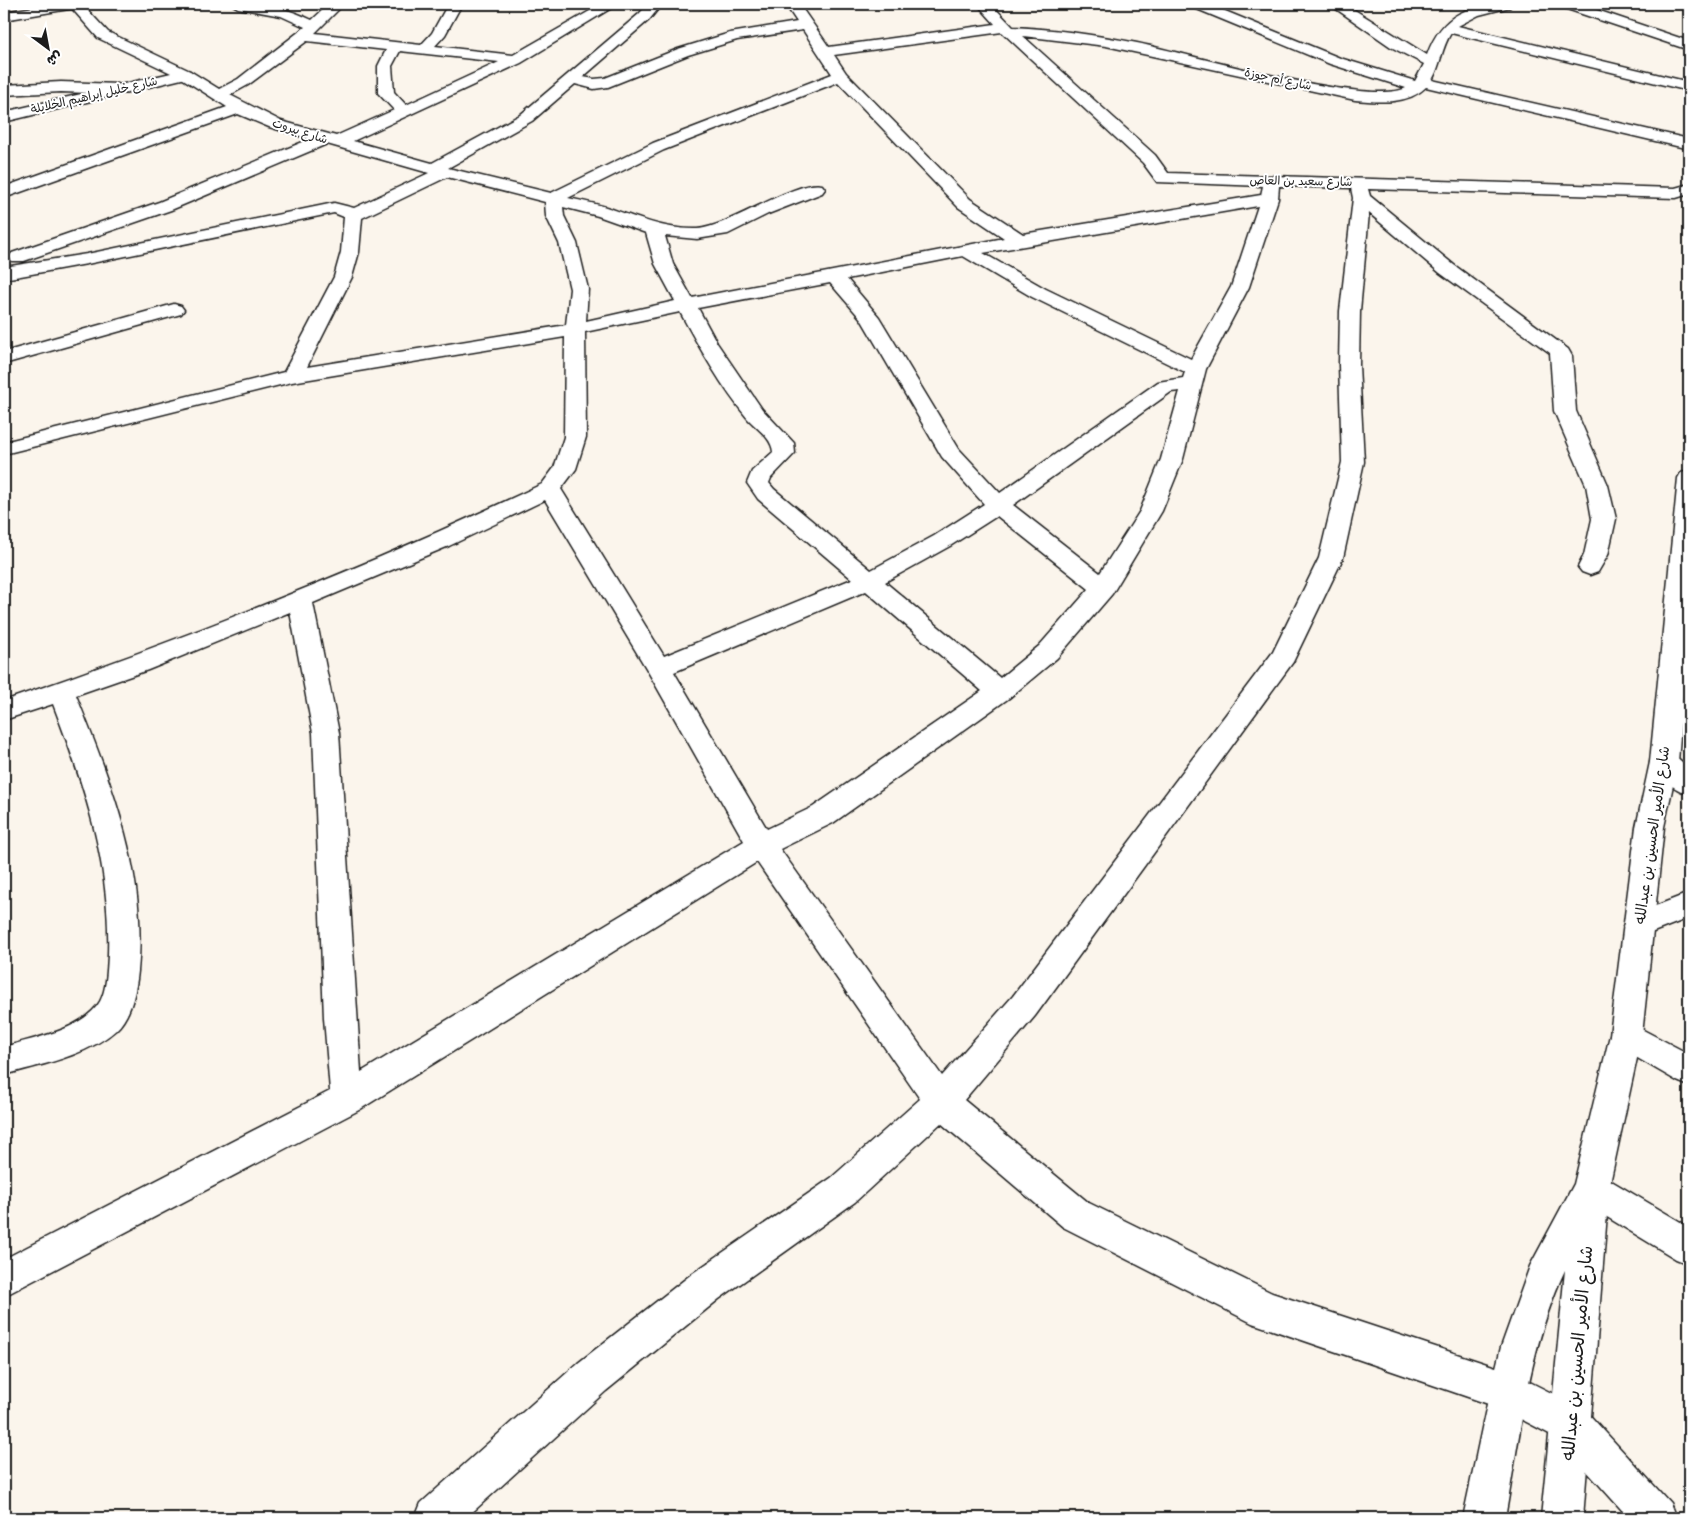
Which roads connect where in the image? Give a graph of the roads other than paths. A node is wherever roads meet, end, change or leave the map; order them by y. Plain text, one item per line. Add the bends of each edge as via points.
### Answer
1 (75, 4) edge
2 (238, 4) edge
3 (337, 4) edge
4 (455, 4) edge
5 (611, 4) edge
6 (655, 4) edge
7 (792, 4) edge
8 (984, 4) edge
9 (1197, 4) edge
10 (1336, 4) edge
11 (1505, 4) edge
12 (1566, 4) edge
13 (4, 16) edge
14 (807, 25) junction
15 (1447, 28) junction
16 (1007, 29) junction
17 (309, 31) junction
18 (395, 46) junction
19 (1689, 46) edge
20 (424, 50) junction
21 (827, 52) junction
22 (516, 60) junction
23 (1434, 63) junction
24 (185, 74) junction
25 (841, 76) junction
26 (574, 79) junction
27 (1419, 85) junction
28 (1689, 86) edge
29 (118, 89) junction
30 (4, 90) edge
31 (219, 95) junction
32 (239, 108) junction
33 (404, 112) junction
34 (4, 117) edge
35 (331, 141) junction
36 (1689, 144) edge
37 (439, 170) junction
38 (816, 189) dead end
39 (1271, 189) junction
40 (1689, 189) edge
41 (1360, 190) junction
42 (1160, 191) junction
43 (4, 193) edge
44 (553, 200) junction
45 (353, 215) junction
46 (1146, 219) junction
47 (654, 230) junction
48 (1020, 240) junction
49 (967, 251) junction
50 (4, 261) edge
51 (4, 273) edge
52 (834, 276) junction
53 (686, 305) junction
54 (174, 310) dead end
55 (576, 322) junction
56 (4, 358) edge
57 (296, 370) junction
58 (1194, 376) junction
59 (4, 439) edge
60 (4, 448) edge
61 (1689, 478) edge
62 (550, 489) junction
63 (998, 505) junction
64 (1687, 522) edge
65 (1590, 567) dead end
66 (869, 581) junction
67 (1104, 588) junction
68 (300, 599) junction
69 (659, 668) junction
70 (62, 692) junction
71 (1000, 692) junction
72 (6, 704) edge
73 (1664, 762) junction
74 (1689, 784) edge
75 (761, 845) junction
76 (1689, 905) edge
77 (1638, 926) junction
78 (1626, 1035) junction
79 (4, 1061) edge
80 (1689, 1071) edge
81 (347, 1099) junction
82 (941, 1102) junction
83 (1591, 1188) junction
84 (1689, 1246) edge
85 (4, 1278) edge
86 (1508, 1390) junction
87 (1571, 1424) junction
88 (436, 1518) edge
89 (1484, 1518) edge
90 (1562, 1518) edge
91 (1655, 1518) edge

1 - 13 street
1 - 24 street, شارع بيروت via 103,35
2 - 17 street via 285,12
3 - 17 street
4 - 20 street via 438,35
5 - 22 street
6 - 26 street
7 - 14 street
8 - 16 street
9 - 27 street via 1335,61
10 - 23 street via 1409,53
11 - 15 street via 1461,18
12 - 19 street
14 - 21 street
14 - 26 street via 735,36 683,52 608,82 594,84
15 - 23 street
15 - 28 street
16 - 21 street, شارع أم جوزة
16 - 27 street, شارع أم جوزة via 1130,46 1334,91 1391,96 1408,93
16 - 42 street via 1149,159
17 - 18 street
17 - 31 street via 243,82
18 - 20 street
18 - 33 street via 385,66 386,93
20 - 22 street
21 - 25 street
22 - 33 street
23 - 27 street
24 - 29 street, شارع خليل إبراهيم الخلايلة
24 - 31 street, شارع بيروت
25 - 44 street via 677,137 604,170
25 - 48 street via 964,203
26 - 37 street via 526,118
27 - 36 street
29 - 30 street
29 - 34 street, شارع خليل إبراهيم الخلايلة
31 - 32 street, شارع بيروت
32 - 35 street, شارع بيروت via 275,124
32 - 43 street
33 - 35 street
35 - 37 street, شارع بيروت
35 - 50 street via 164,206
37 - 44 street, شارع بيروت
37 - 45 street
38 - 47 street, شارع بيروت via 722,230 697,234
39 - 41 street, شارع سعيد بن العاص
39 - 42 street, شارع سعيد بن العاص
39 - 46 street
39 - 58 street via 1240,287
40 - 41 street, شارع سعيد بن العاص via 1676,193
41 - 65 street via 1447,269 1558,349 1562,356 1565,411 1597,485 1604,519
41 - 82 street via 1349,365 1353,462 1331,558 1284,656 1024,1006
42 - 46 street
44 - 47 street, شارع بيروت via 604,212
44 - 55 street via 555,216 568,243 579,289
45 - 51 street via 334,208
45 - 57 street via 350,252 343,276
46 - 48 street
47 - 53 street via 664,264
48 - 49 street
49 - 52 street
49 - 58 street
52 - 53 street
52 - 63 street via 869,317 950,452
53 - 55 street
53 - 66 street via 755,413 783,443 784,453 760,476 758,483 766,494
54 - 56 street
55 - 57 street
55 - 62 street via 575,437 565,469
57 - 59 street via 87,416
57 - 60 street
58 - 63 street via 1165,386
58 - 67 street via 1172,459 1151,510
61 - 64 street, شارع الأمير الحسين بن عبدالله
62 - 68 street via 441,542
62 - 69 street
63 - 66 street via 942,541
63 - 67 street
64 - 73 street, شارع الأمير الحسين بن عبدالله
66 - 69 street
66 - 71 street
67 - 71 street via 1048,652
68 - 70 street
68 - 81 street via 326,732
69 - 75 street
70 - 72 street
70 - 79 street via 111,827 124,900 122,976 114,1008 106,1020 67,1040
71 - 75 street via 822,814
73 - 74 street
73 - 77 street, شارع الأمير الحسين بن عبدالله via 1650,827
75 - 81 street
75 - 82 street
76 - 77 street
77 - 78 street, شارع الأمير الحسين بن عبدالله
78 - 80 street
78 - 83 street, شارع الأمير الحسين بن عبدالله
81 - 85 street
82 - 86 street via 1076,1215 1265,1310
82 - 88 street via 843,1190 706,1286 592,1377
83 - 84 street
83 - 86 street, شارع الأمير الحسين بن عبدالله via 1562,1238 1538,1290
83 - 87 street, شارع الأمير الحسين بن عبدالله
86 - 87 street
86 - 89 street, شارع الأمير الحسين بن عبدالله
87 - 90 street, شارع الأمير الحسين بن عبدالله
87 - 91 street

